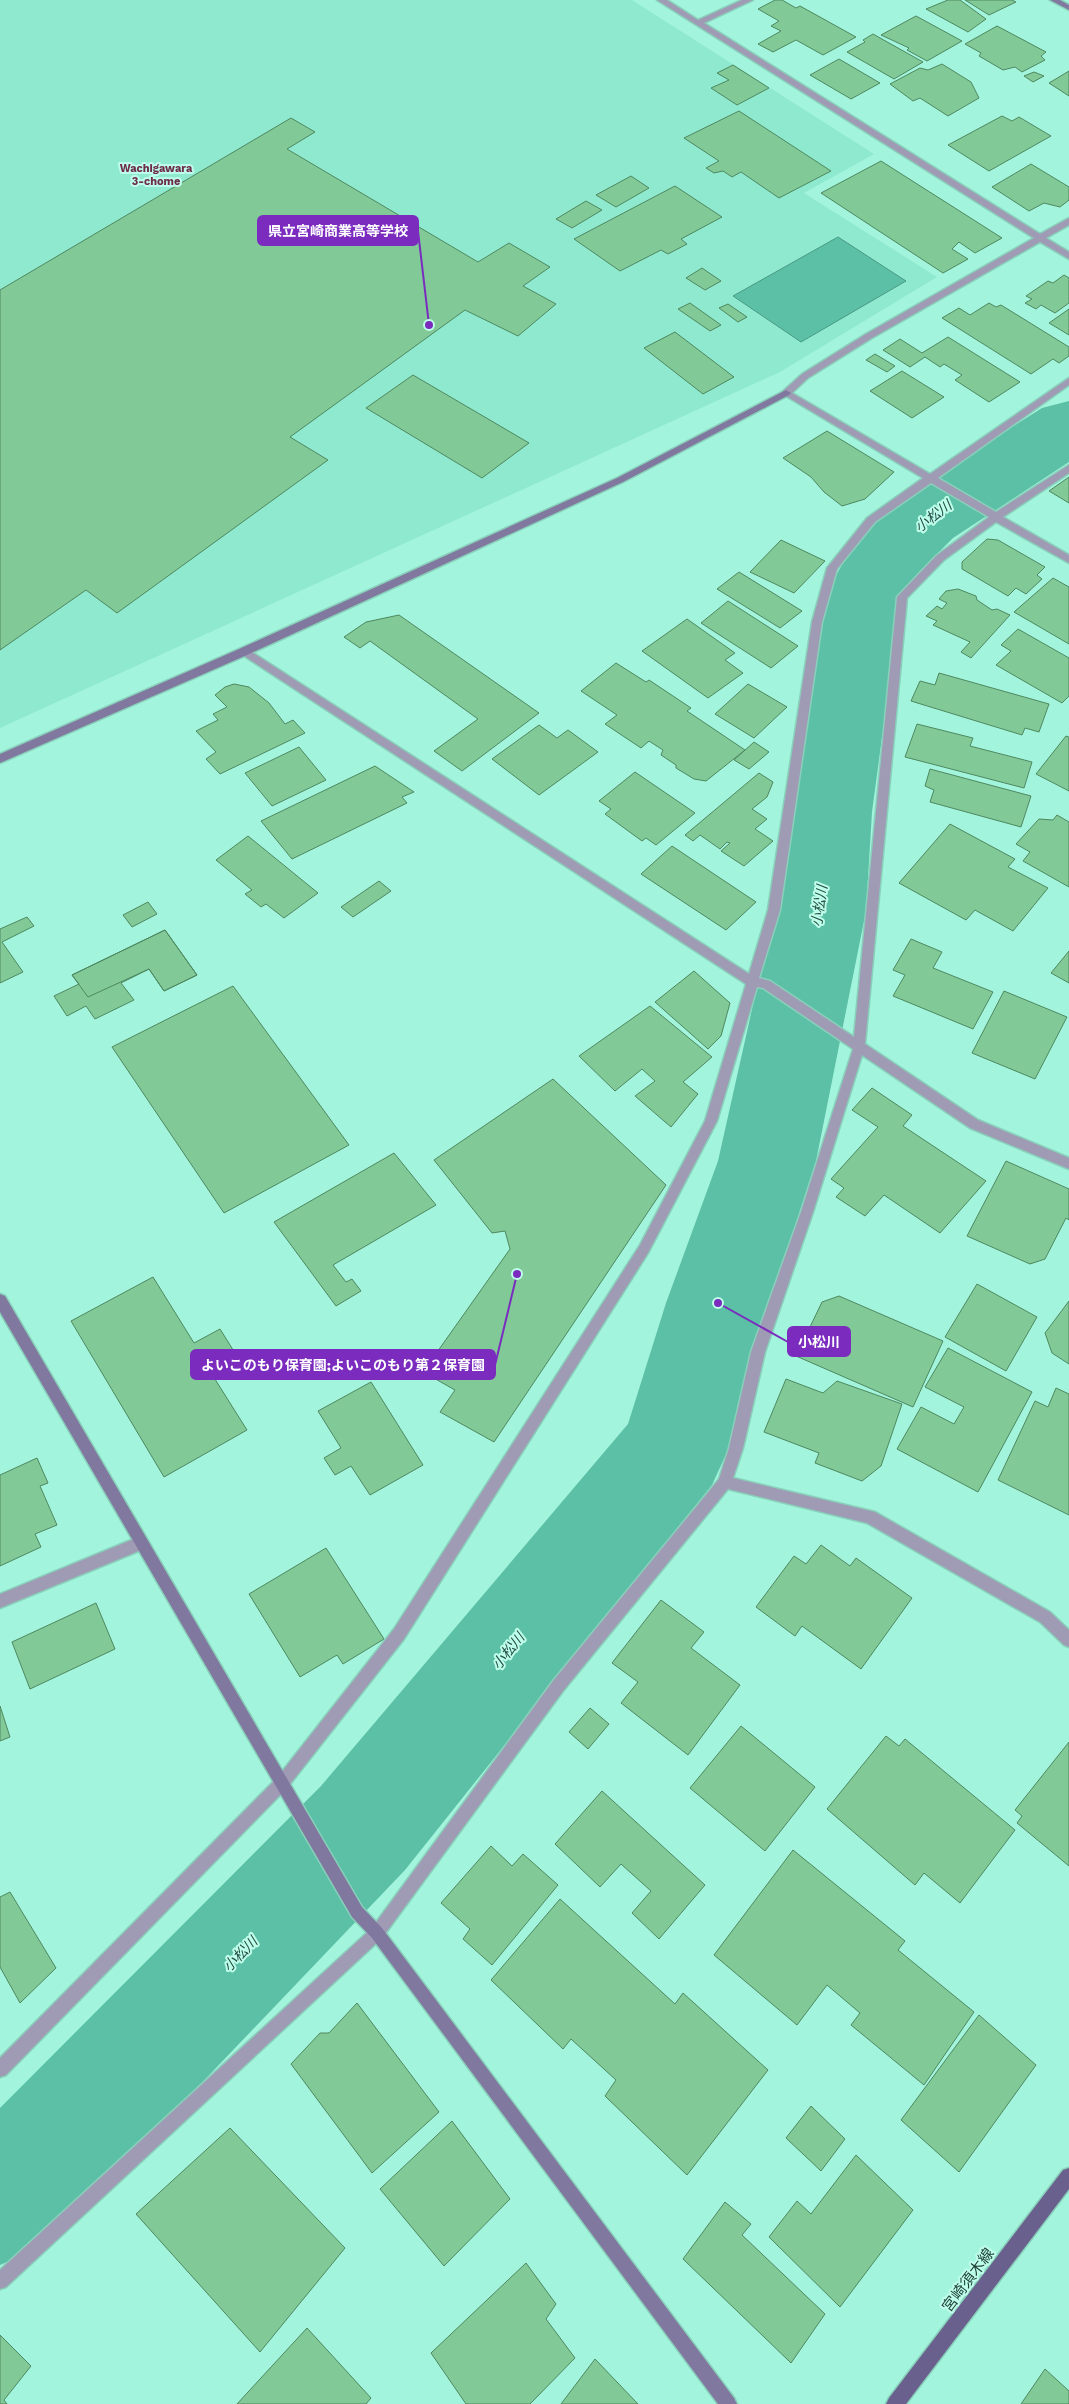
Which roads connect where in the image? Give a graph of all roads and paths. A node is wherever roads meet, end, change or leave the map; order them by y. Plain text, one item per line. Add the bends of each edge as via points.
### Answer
1 (661, 0) edge
2 (749, 0) edge
3 (1054, 0) edge
4 (1069, 8) edge
5 (698, 23) junction
6 (1069, 221) edge
7 (1042, 237) junction
8 (1069, 256) edge
9 (1069, 381) edge
10 (786, 393) junction
11 (1069, 468) edge
12 (931, 477) junction
13 (996, 516) junction
14 (1069, 560) edge
15 (243, 652) junction
16 (0, 760) edge
17 (752, 982) junction
18 (859, 1048) junction
19 (1069, 1164) edge
20 (0, 1300) edge
21 (725, 1482) junction
22 (141, 1543) junction
23 (0, 1601) edge
24 (1069, 1640) edge
25 (282, 1784) junction
26 (377, 1933) junction
27 (0, 2069) edge
28 (1069, 2176) edge
29 (0, 2280) edge
30 (728, 2404) edge
31 (895, 2404) edge

1 - 5 street
2 - 5 street
3 - 4 street
5 - 7 street
6 - 7 street
7 - 8 street
7 - 10 street via 869,336 805,376
9 - 12 street
10 - 12 street
10 - 15 street via 620,480
11 - 13 street
12 - 13 street
12 - 17 street via 871,520 832,568 816,622 774,910
13 - 14 street
13 - 18 street via 940,558 902,597
15 - 16 street
15 - 17 street
17 - 18 street via 766,984
17 - 25 street via 711,1121 644,1249 399,1634
18 - 19 street via 974,1124
18 - 21 street via 758,1352
20 - 22 street
21 - 24 street via 870,1517 1045,1617
21 - 26 street via 558,1686
22 - 23 street
22 - 25 street
25 - 26 street via 357,1912
25 - 27 street
26 - 29 street
26 - 30 street
28 - 31 main road, 宮崎須木線

